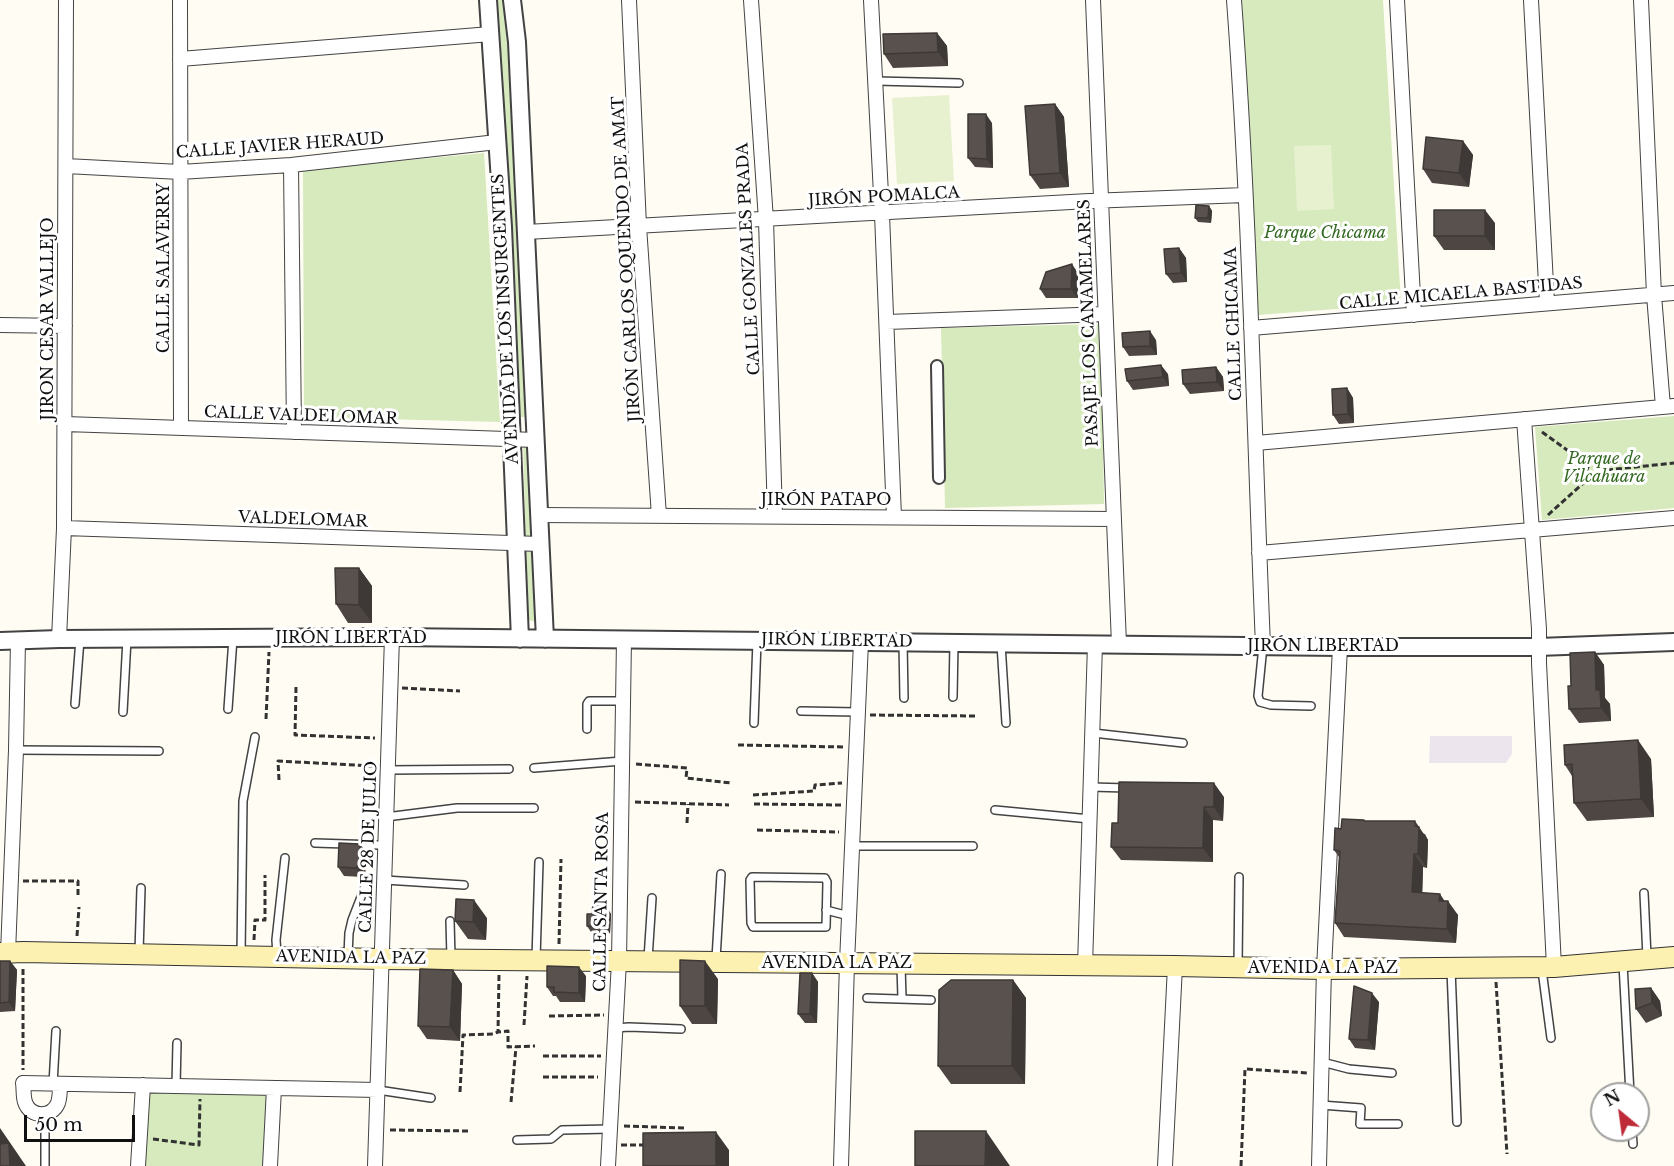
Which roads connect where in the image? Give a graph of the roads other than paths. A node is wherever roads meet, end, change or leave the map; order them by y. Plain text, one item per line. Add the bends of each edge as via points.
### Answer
1 (66, 0) edge
2 (180, 0) edge
3 (488, 0) edge
4 (512, 0) edge
5 (629, 0) edge
6 (751, 0) edge
7 (871, 0) edge
8 (1093, 0) edge
9 (1234, 0) edge
10 (1397, 0) edge
11 (1531, 0) edge
12 (1641, 0) edge
13 (491, 34) junction
14 (180, 59) junction
15 (876, 81) junction
16 (959, 83) dead end
17 (498, 142) junction
18 (291, 165) junction
19 (66, 166) junction
20 (180, 172) junction
21 (1245, 195) junction
22 (1101, 201) junction
23 (882, 214) junction
24 (766, 220) junction
25 (639, 226) junction
26 (526, 232) junction
27 (1674, 293) edge
28 (1654, 294) junction
29 (1546, 303) junction
30 (1105, 314) junction
31 (1414, 315) junction
32 (887, 322) junction
33 (0, 325) edge
34 (65, 326) junction
35 (1251, 328) junction
36 (937, 366) dead end
37 (1668, 407) edge
38 (1526, 419) junction
39 (65, 424) junction
40 (181, 428) junction
41 (294, 432) junction
42 (512, 439) junction
43 (536, 440) junction
44 (1256, 442) junction
45 (939, 478) dead end
46 (539, 515) junction
47 (659, 516) junction
48 (775, 516) junction
49 (894, 517) junction
50 (1674, 518) edge
51 (1114, 519) junction
52 (64, 528) junction
53 (1533, 529) junction
54 (516, 543) junction
55 (540, 544) junction
56 (1259, 553) junction
57 (392, 637) junction
58 (233, 638) junction
59 (59, 639) junction
60 (80, 639) junction
61 (127, 639) junction
62 (520, 639) junction
63 (545, 639) junction
64 (624, 639) junction
65 (18, 640) junction
66 (0, 641) edge
67 (757, 641) junction
68 (861, 642) junction
69 (903, 642) junction
70 (1674, 642) edge
71 (954, 643) junction
72 (1001, 643) junction
73 (1095, 644) junction
74 (1119, 645) junction
75 (1263, 646) junction
76 (1340, 647) junction
77 (1538, 647) junction
78 (953, 697) dead end
79 (904, 698) dead end
80 (623, 701) junction
81 (75, 705) dead end
82 (1311, 706) dead end
83 (228, 709) dead end
84 (801, 711) dead end
85 (123, 712) dead end
86 (857, 713) junction
87 (754, 723) dead end
88 (1006, 723) dead end
89 (587, 729) dead end
90 (1093, 733) junction
91 (255, 737) dead end
92 (1183, 743) dead end
93 (16, 750) junction
94 (159, 751) dead end
95 (622, 762) junction
96 (534, 768) dead end
97 (388, 769) junction
98 (509, 770) dead end
99 (1091, 787) junction
100 (1135, 788) edge
101 (534, 808) dead end
102 (995, 810) dead end
103 (387, 817) junction
104 (1090, 819) junction
105 (315, 843) dead end
106 (852, 846) junction
107 (973, 846) dead end
108 (386, 847) junction
109 (285, 858) dead end
110 (539, 862) dead end
111 (721, 874) dead end
112 (1239, 877) dead end
113 (368, 879) dead end
114 (384, 880) junction
115 (464, 885) dead end
116 (141, 888) dead end
117 (1644, 893) dead end
118 (652, 898) dead end
119 (826, 910) junction
120 (849, 916) junction
121 (450, 921) dead end
122 (10, 953) edge
123 (139, 954) junction
124 (247, 956) junction
125 (276, 957) junction
126 (1674, 957) edge
127 (348, 958) junction
128 (382, 959) junction
129 (1647, 959) junction
130 (451, 960) junction
131 (532, 960) junction
132 (619, 961) junction
133 (647, 961) junction
134 (716, 962) junction
135 (1623, 962) junction
136 (847, 963) junction
137 (901, 963) junction
138 (1085, 966) junction
139 (1175, 966) junction
140 (1548, 967) junction
141 (1238, 968) junction
142 (1451, 968) junction
143 (1324, 969) junction
144 (867, 998) dead end
145 (902, 998) junction
146 (931, 1000) dead end
147 (615, 1022) junction
148 (681, 1029) dead end
149 (56, 1031) dead end
150 (1551, 1038) dead end
151 (177, 1042) dead end
152 (1322, 1068) junction
153 (1392, 1073) dead end
154 (1629, 1082) edge
155 (57, 1084) junction
156 (143, 1085) junction
157 (176, 1086) junction
158 (274, 1088) junction
159 (378, 1090) junction
160 (430, 1098) dead end
161 (1321, 1105) junction
162 (45, 1114) junction
163 (1457, 1122) dead end
164 (1398, 1124) dead end
165 (610, 1127) junction
166 (517, 1140) dead end
167 (45, 1166) edge
168 (138, 1166) edge
169 (270, 1166) edge
170 (375, 1166) edge
171 (608, 1166) edge
172 (841, 1166) edge
173 (1165, 1166) edge
174 (1319, 1166) edge

1 - 19 street, JIRON CESAR VALLEJO
2 - 14 street, CALLE SALAVERRY
3 - 13 street, AVENIDA DE LOS INSURGENTES
4 - 26 street, AVENIDA DE LOS INSURGENTES
5 - 25 street, JIRÓN CARLOS OQUENDO DE AMAT
6 - 24 street, CALLE GONZALES PRADA
7 - 15 street
8 - 22 street, PASAJE LOS CANAMELARES
9 - 21 street, CALLE CHICAMA
10 - 31 street
11 - 29 street
12 - 28 street
13 - 14 street
13 - 17 street, AVENIDA DE LOS INSURGENTES
14 - 20 street, CALLE SALAVERRY
15 - 16 lane
15 - 23 street
17 - 18 street, CALLE JAVIER HERAUD
17 - 42 street, AVENIDA DE LOS INSURGENTES
18 - 20 street, CALLE JAVIER HERAUD
18 - 41 street
19 - 20 street, CALLE JAVIER HERAUD
19 - 34 street, JIRON CESAR VALLEJO
20 - 40 street, CALLE SALAVERRY
21 - 22 street, JIRÓN POMALCA
21 - 35 street, CALLE CHICAMA
22 - 23 street, JIRÓN POMALCA
22 - 30 street, PASAJE LOS CANAMELARES
23 - 24 street, JIRÓN POMALCA
23 - 32 street
24 - 25 street, JIRÓN POMALCA
24 - 48 street, CALLE GONZALES PRADA
25 - 26 street, JIRÓN POMALCA
25 - 47 street, JIRÓN CARLOS OQUENDO DE AMAT
26 - 43 street, AVENIDA DE LOS INSURGENTES
27 - 28 street, CALLE MICAELA BASTIDAS
28 - 29 street, CALLE MICAELA BASTIDAS
28 - 37 street
29 - 31 street, CALLE MICAELA BASTIDAS
30 - 32 street
30 - 51 street, PASAJE LOS CANAMELARES
31 - 35 street, CALLE MICAELA BASTIDAS
32 - 49 street
33 - 34 street
34 - 39 street, JIRON CESAR VALLEJO
35 - 44 street, CALLE CHICAMA
36 - 45 street
37 - 38 street
38 - 44 street
38 - 53 street
39 - 40 street, CALLE VALDELOMAR
39 - 52 street, JIRON CESAR VALLEJO
40 - 41 street, CALLE VALDELOMAR
41 - 42 street, CALLE VALDELOMAR
42 - 43 street, CALLE VALDELOMAR
42 - 54 street, AVENIDA DE LOS INSURGENTES
43 - 46 street, AVENIDA DE LOS INSURGENTES
44 - 56 street, CALLE CHICAMA
46 - 47 street, JIRÓN PATAPO
46 - 55 street, AVENIDA DE LOS INSURGENTES
47 - 48 street, JIRÓN PATAPO
48 - 49 street, JIRÓN PATAPO
49 - 51 street, JIRÓN PATAPO
50 - 53 street
51 - 74 street, PASAJE LOS CANAMELARES
52 - 54 street, VALDELOMAR
52 - 59 street, JIRON CESAR VALLEJO
53 - 56 street
53 - 77 street
54 - 55 street, VALDELOMAR
54 - 62 street, AVENIDA DE LOS INSURGENTES
55 - 63 street, AVENIDA DE LOS INSURGENTES
56 - 75 street, CALLE CHICAMA
57 - 58 street, JIRÓN LIBERTAD
57 - 62 street, JIRÓN LIBERTAD
57 - 97 street, CALLE 28 DE JULIO
58 - 61 street, JIRÓN LIBERTAD
58 - 83 lane
59 - 60 street, JIRÓN LIBERTAD
59 - 65 street, JIRÓN LIBERTAD
60 - 61 street, JIRÓN LIBERTAD
60 - 81 lane
61 - 85 lane
62 - 63 street, JIRÓN LIBERTAD
63 - 64 street, JIRÓN LIBERTAD
64 - 67 street, JIRÓN LIBERTAD
64 - 80 street, CALLE SANTA ROSA
65 - 66 street, JIRÓN LIBERTAD
65 - 93 street
67 - 68 street, JIRÓN LIBERTAD
67 - 87 lane
68 - 69 street, JIRÓN LIBERTAD
68 - 86 street
69 - 71 street, JIRÓN LIBERTAD
69 - 79 lane
70 - 77 street, JIRÓN LIBERTAD
71 - 72 street, JIRÓN LIBERTAD
71 - 78 lane
72 - 73 street, JIRÓN LIBERTAD
72 - 88 lane
73 - 74 street, JIRÓN LIBERTAD
73 - 90 street
74 - 75 street, JIRÓN LIBERTAD
75 - 76 street, JIRÓN LIBERTAD
75 - 82 lane via 1260,702
76 - 77 street, JIRÓN LIBERTAD
76 - 143 street
77 - 140 street
80 - 89 lane via 589,701
80 - 95 street, CALLE SANTA ROSA
84 - 86 lane
86 - 106 street
90 - 92 lane
90 - 99 street
91 - 124 lane via 243,801
93 - 94 lane
93 - 122 street
95 - 96 lane
95 - 132 street, CALLE SANTA ROSA
97 - 98 lane
97 - 103 street, CALLE 28 DE JULIO
99 - 100 lane
99 - 104 street
101 - 103 lane via 457,808
102 - 104 lane
103 - 108 street, CALLE 28 DE JULIO
104 - 138 street
105 - 108 lane
106 - 107 lane
106 - 120 street
108 - 114 street, CALLE 28 DE JULIO
109 - 125 lane
110 - 131 lane
111 - 134 lane
112 - 141 lane
113 - 127 lane via 352,920
114 - 115 lane
114 - 128 street, CALLE 28 DE JULIO
116 - 123 lane
117 - 129 lane
118 - 133 lane
119 - 119 lane via 826,927 753,927 750,880 825,878
119 - 120 lane
120 - 136 street
121 - 130 lane
122 - 123 main road, AVENIDA LA PAZ
123 - 124 main road, AVENIDA LA PAZ
124 - 125 main road, AVENIDA LA PAZ
125 - 127 main road, AVENIDA LA PAZ
126 - 129 main road, AVENIDA LA PAZ
127 - 128 main road, AVENIDA LA PAZ
128 - 130 main road, AVENIDA LA PAZ
128 - 159 street, CALLE 28 DE JULIO
129 - 135 main road, AVENIDA LA PAZ
130 - 131 main road, AVENIDA LA PAZ
131 - 132 main road, AVENIDA LA PAZ
132 - 133 main road, AVENIDA LA PAZ
132 - 147 street, CALLE SANTA ROSA
133 - 134 main road, AVENIDA LA PAZ
134 - 136 main road, AVENIDA LA PAZ
135 - 140 main road, AVENIDA LA PAZ
135 - 154 lane
136 - 137 main road, AVENIDA LA PAZ
136 - 172 street
137 - 138 main road, AVENIDA LA PAZ
137 - 145 lane
138 - 139 main road, AVENIDA LA PAZ
139 - 141 main road, AVENIDA LA PAZ
139 - 173 street
140 - 142 main road, AVENIDA LA PAZ
140 - 150 lane
141 - 143 main road, AVENIDA LA PAZ
142 - 143 main road, AVENIDA LA PAZ
142 - 163 lane
143 - 152 street
144 - 145 lane
145 - 146 lane
147 - 148 lane via 628,1027
147 - 165 street, CALLE SANTA ROSA
149 - 155 lane
151 - 157 lane
152 - 153 lane
152 - 161 street
155 - 156 street
155 - 162 street via 58,1103
155 - 162 street via 23,1083 29,1109
156 - 157 street
156 - 168 street
157 - 158 street
158 - 159 street
158 - 169 street
159 - 160 lane
159 - 170 street, CALLE 28 DE JULIO
161 - 164 lane via 1361,1108 1360,1124
161 - 174 street
162 - 167 lane
165 - 166 lane via 562,1130 551,1139
165 - 171 street, CALLE SANTA ROSA

